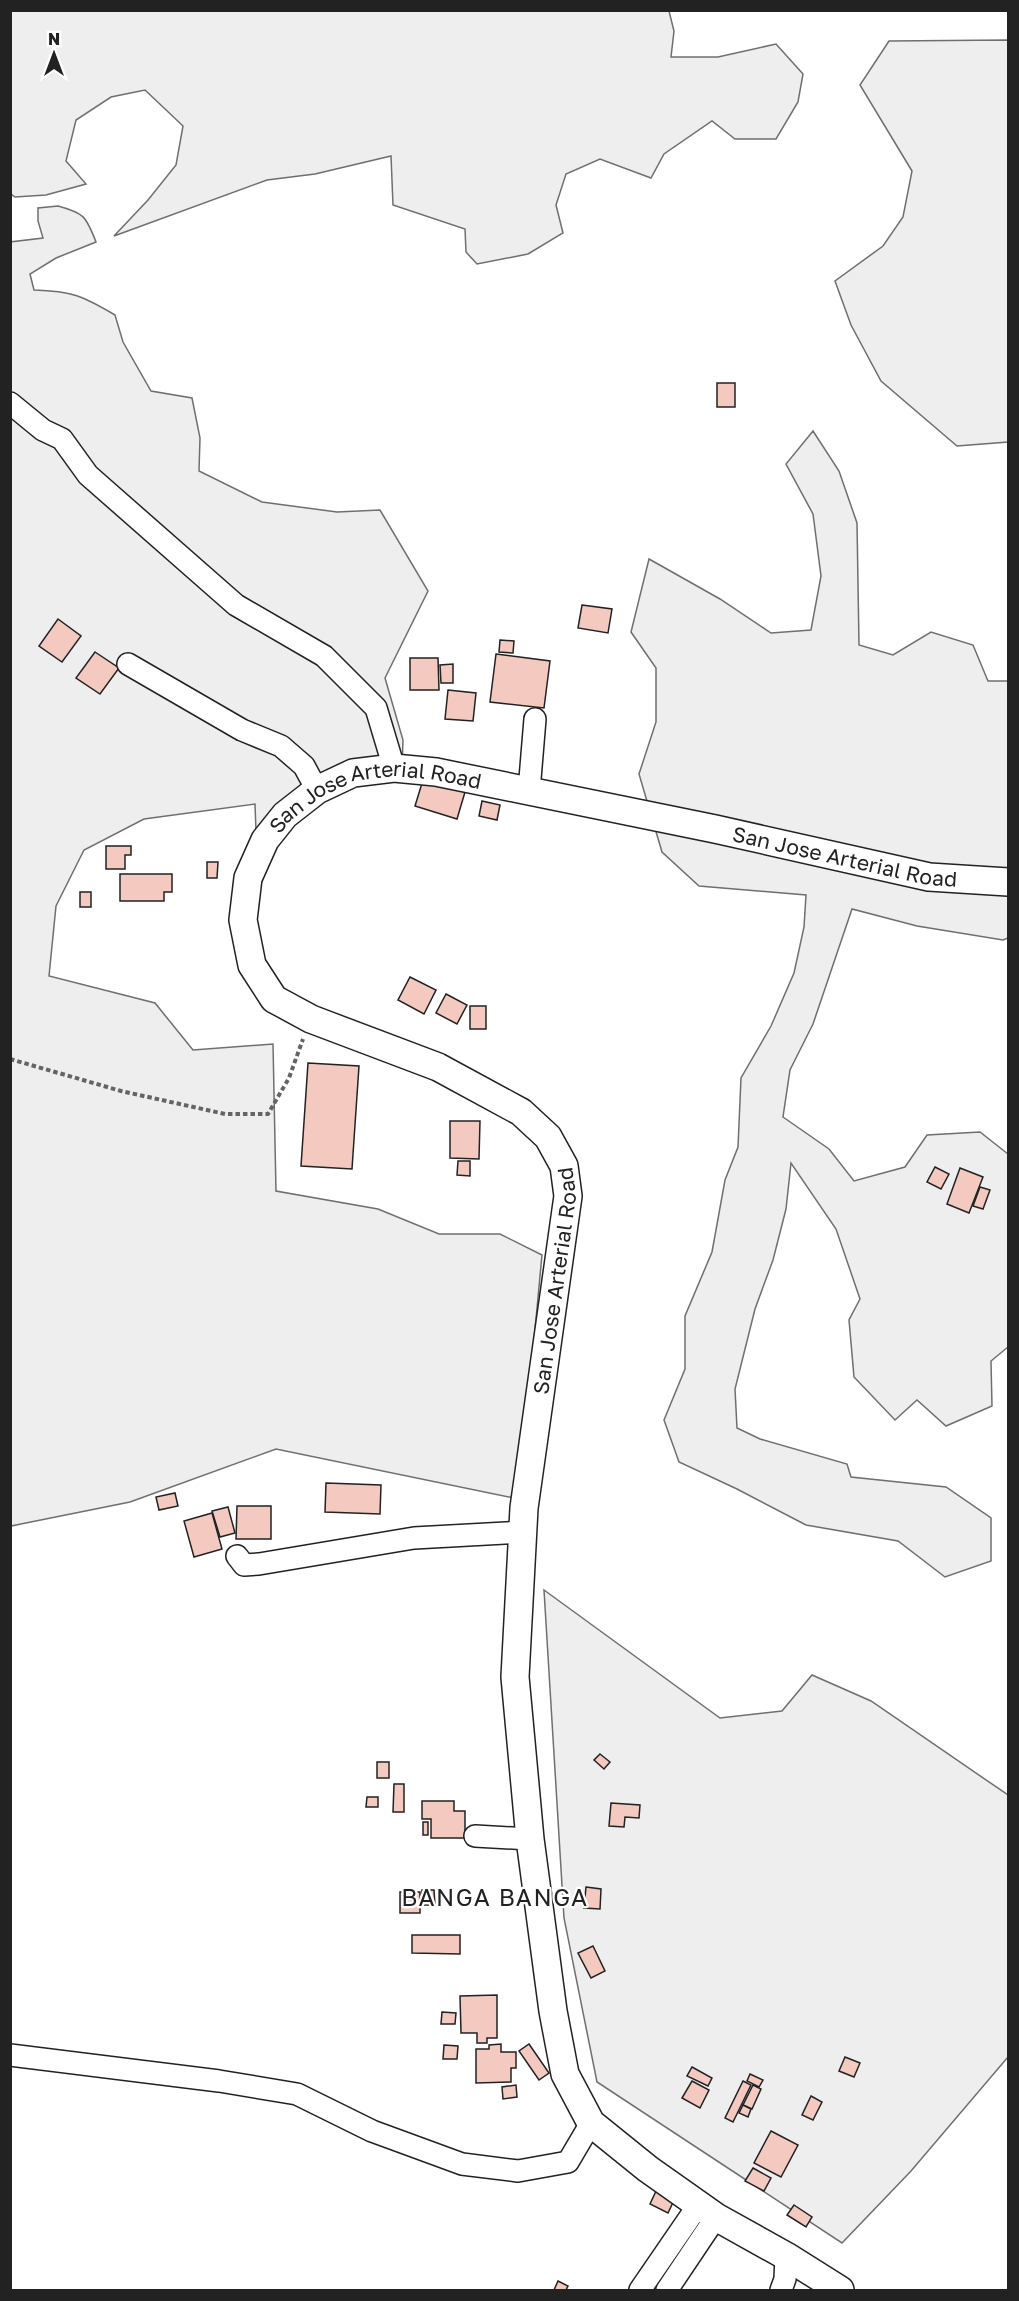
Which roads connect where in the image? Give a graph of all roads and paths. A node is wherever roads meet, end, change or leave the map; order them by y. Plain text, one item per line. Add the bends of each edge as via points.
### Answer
1 (10, 403) edge
2 (128, 664) dead end
3 (536, 718) dead end
4 (394, 768) junction
5 (317, 790) junction
6 (529, 791) junction
7 (1008, 882) edge
8 (311, 1019) junction
9 (10, 1059) edge
10 (523, 1532) junction
11 (237, 1557) dead end
12 (475, 1836) dead end
13 (530, 1839) junction
14 (10, 2055) edge
15 (591, 2123) junction
16 (707, 2210) junction
17 (786, 2256) junction
18 (640, 2290) edge
19 (667, 2290) edge
20 (781, 2290) edge
21 (840, 2290) edge

1 - 4 street via 43,430 62,439 88,475 236,605 324,656 376,708
2 - 5 street via 242,730 281,746 304,766
3 - 6 street
4 - 5 main road, San Jose Arterial Road via 353,773
4 - 6 main road, San Jose Arterial Road via 436,772
5 - 8 main road, San Jose Arterial Road via 285,815 266,840 248,878 243,920 252,965 274,999
6 - 7 main road, San Jose Arterial Road via 929,877
8 - 9 path via 289,1078 268,1114 225,1114 121,1091
8 - 10 main road, San Jose Arterial Road via 438,1066 521,1112 548,1137 564,1166 568,1196
10 - 11 street via 414,1538 259,1564 244,1565
10 - 13 main road, San Jose Arterial Road via 515,1677
12 - 13 street
13 - 15 main road, San Jose Arterial Road via 565,2074
14 - 15 street via 297,2094 372,2131 462,2164 518,2171 568,2162
15 - 16 main road, San Jose Arterial Road
16 - 17 main road, San Jose Arterial Road
16 - 18 street
16 - 19 street
17 - 20 street
17 - 21 main road, San Jose Arterial Road

